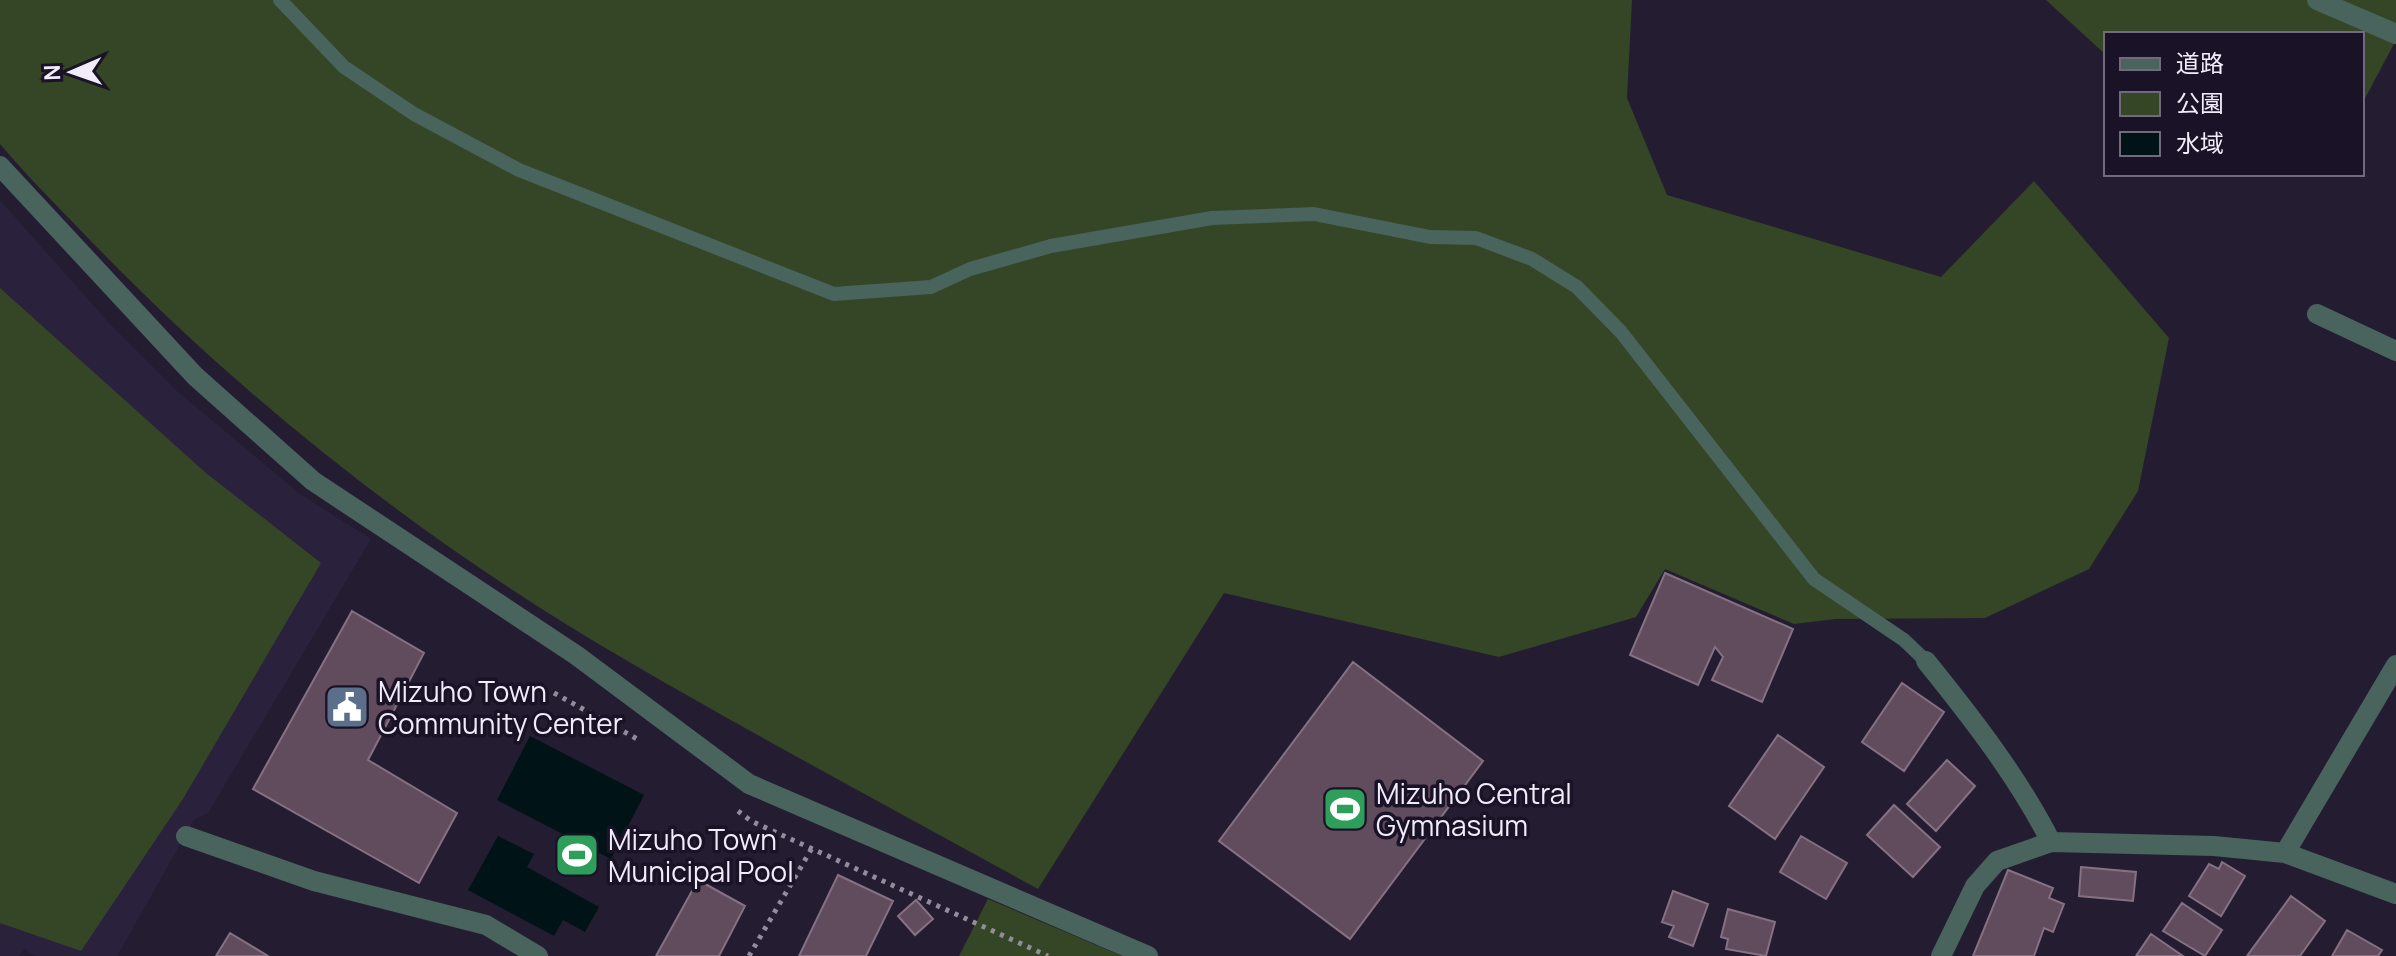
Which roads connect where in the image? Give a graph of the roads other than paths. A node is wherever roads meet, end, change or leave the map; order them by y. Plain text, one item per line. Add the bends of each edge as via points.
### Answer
1 (280, 0) edge
2 (2317, 0) edge
3 (2396, 34) edge
4 (0, 166) edge
5 (2317, 314) dead end
6 (2396, 351) edge
7 (1926, 661) joint
8 (2396, 665) edge
9 (186, 836) dead end
10 (2051, 842) junction
11 (2285, 853) junction
12 (2396, 894) edge
13 (538, 956) edge
14 (1148, 956) edge
15 (1941, 956) edge

1 - 7 lane via 344,67 414,114 519,170 834,294 931,287 970,269 1051,246 1212,218 1314,214 1430,237 1476,238 1532,259 1577,287 1621,332 1814,579
2 - 3 street
4 - 14 street via 195,376 313,481 576,655 749,784
5 - 6 street
7 - 10 street via 2001,760
8 - 11 street
9 - 13 street via 314,881 486,925
10 - 11 street
10 - 15 street via 1997,861 1975,886
11 - 12 street

